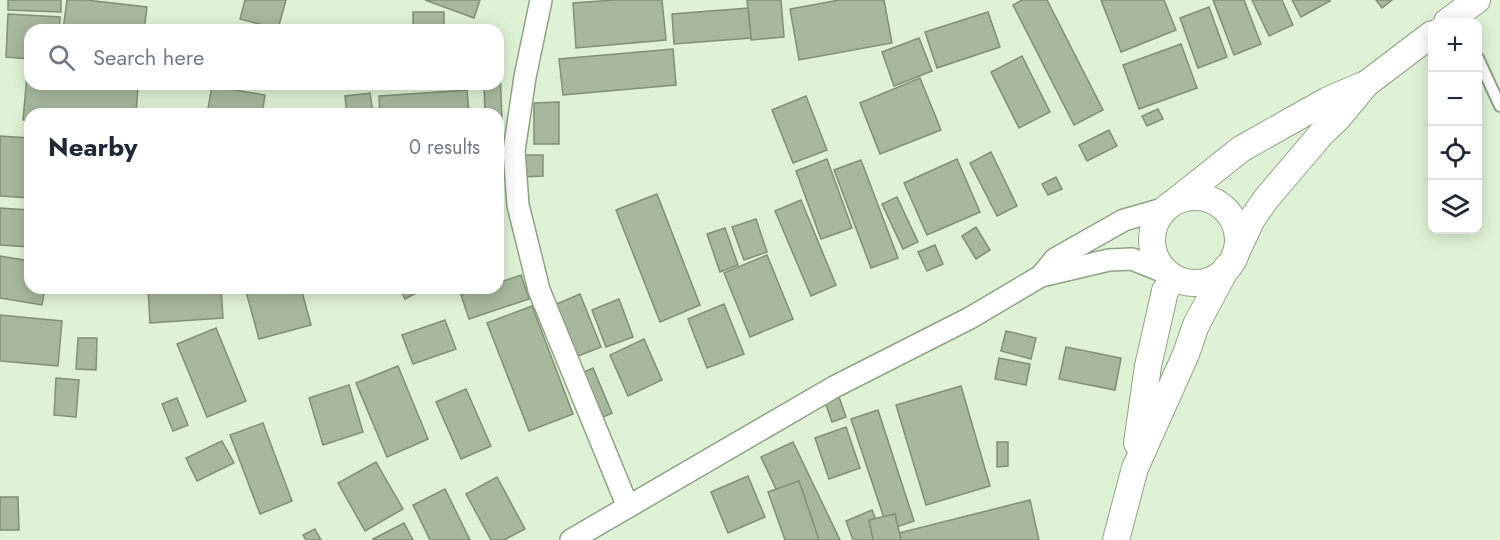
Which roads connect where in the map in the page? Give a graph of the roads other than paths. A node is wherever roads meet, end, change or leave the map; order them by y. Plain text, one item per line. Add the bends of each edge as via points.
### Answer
1 (541, 0) edge
2 (1477, 0) edge
3 (1456, 18) edge
4 (1428, 37) edge
5 (1482, 67) edge
6 (1366, 84) junction
7 (1500, 106) edge
8 (1171, 204) junction
9 (1231, 261) junction
10 (1171, 275) junction
11 (1041, 276) junction
12 (1135, 468) junction
13 (628, 507) junction
14 (571, 540) edge
15 (1116, 540) edge

1 - 13 street via 514,151 518,205 539,290
2 - 3 street
4 - 6 street
5 - 7 lane
6 - 8 street via 1328,100 1241,149
6 - 9 street via 1266,199
8 - 9 street via 1191,197 1205,198 1229,214 1238,241
8 - 10 street via 1152,233 1158,262
8 - 11 street via 1124,220 1055,259
9 - 10 street via 1216,277 1203,282 1188,283
9 - 12 street via 1196,325
10 - 11 street via 1132,260 1109,260
10 - 12 street via 1148,366
11 - 13 street via 970,318 834,387
12 - 15 street
13 - 14 street

